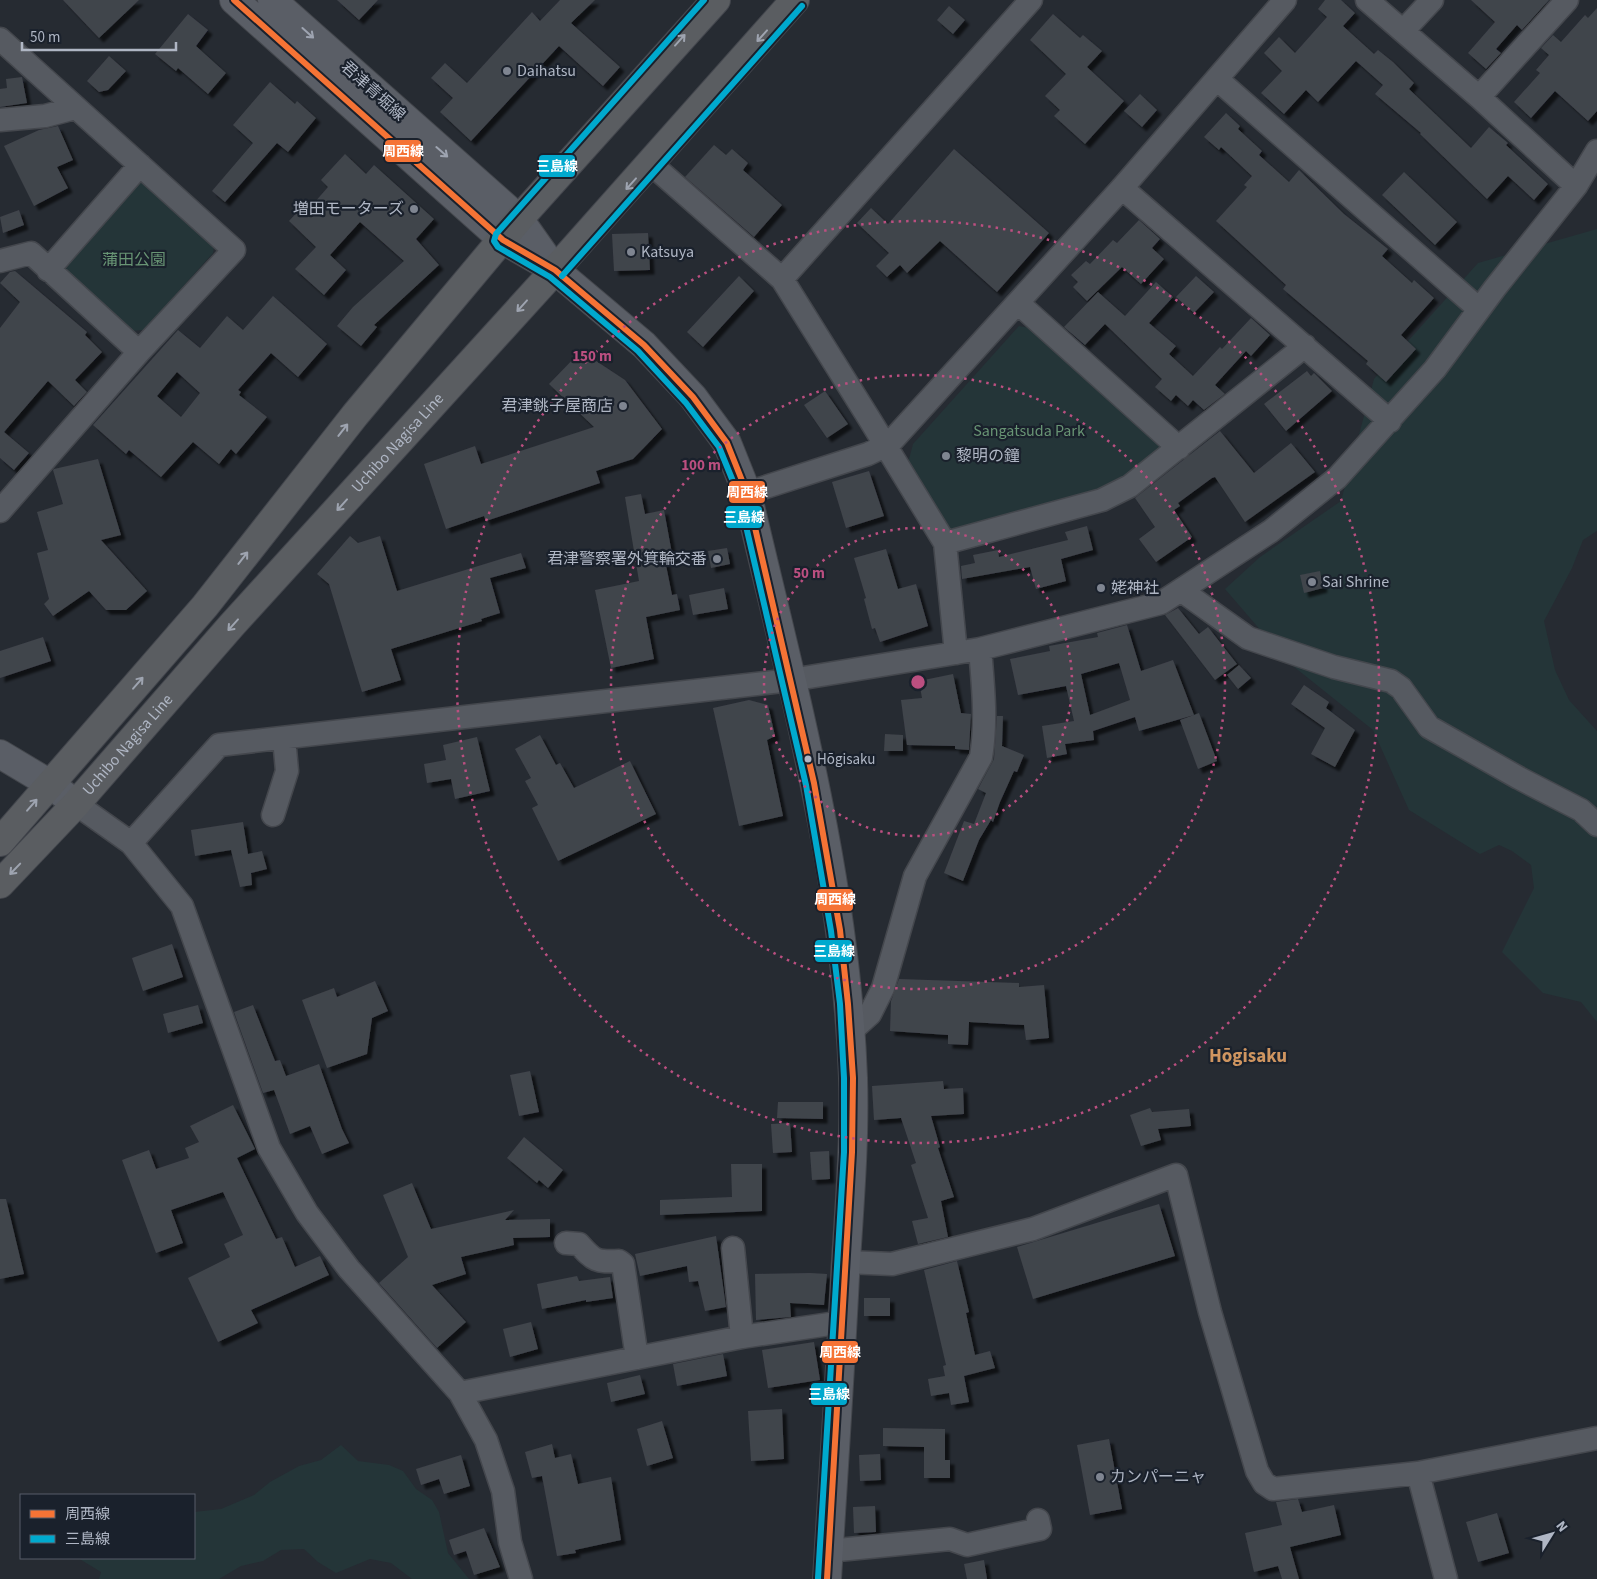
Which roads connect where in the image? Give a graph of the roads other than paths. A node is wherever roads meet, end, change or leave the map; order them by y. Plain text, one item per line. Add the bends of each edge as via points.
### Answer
1 (234, 0) edge
2 (272, 0) edge
3 (716, 0) edge
4 (795, 0) edge
5 (1031, 0) edge
6 (1285, 0) edge
7 (1367, 0) edge
8 (1432, 0) edge
9 (1567, 0) edge
10 (1403, 31) junction
11 (0, 39) edge
12 (1218, 80) junction
13 (1479, 97) junction
14 (75, 108) junction
15 (0, 120) edge
16 (1597, 152) edge
17 (650, 162) junction
18 (140, 165) junction
19 (1576, 186) junction
20 (1122, 188) junction
21 (511, 230) junction
22 (0, 261) edge
23 (48, 270) junction
24 (555, 270) junction
25 (782, 279) junction
26 (1018, 304) junction
27 (1480, 309) junction
28 (1305, 346) junction
29 (139, 352) junction
30 (1390, 421) junction
31 (885, 446) junction
32 (1179, 448) junction
33 (747, 492) junction
34 (0, 511) edge
35 (944, 543) junction
36 (1182, 591) junction
37 (980, 649) junction
38 (956, 653) junction
39 (791, 680) junction
40 (284, 738) junction
41 (0, 754) edge
42 (50, 784) junction
43 (76, 804) junction
44 (273, 815) dead end
45 (1597, 824) edge
46 (0, 842) edge
47 (131, 843) junction
48 (0, 884) edge
49 (849, 1033) junction
50 (566, 1243) dead end
51 (733, 1248) dead end
52 (846, 1262) junction
53 (843, 1322) junction
54 (742, 1338) junction
55 (637, 1358) junction
56 (460, 1393) junction
57 (1597, 1438) edge
58 (1418, 1473) junction
59 (1038, 1520) dead end
60 (828, 1551) junction
61 (521, 1579) edge
62 (826, 1579) edge
63 (1446, 1579) edge

1 - 21 main road, 君津青堀線
2 -> 21 main road, 君津青堀線
21 -> 3 highway, Uchibo Nagisa Line
4 -> 17 highway, Uchibo Nagisa Line
5 - 25 street
6 - 12 street
7 - 10 street
8 - 10 street
9 - 13 street
10 - 13 street
11 - 14 street
12 - 20 street
12 - 27 street
13 - 19 street
14 - 15 street via 45,116
14 - 18 street
16 - 19 street
17 -> 24 highway, Uchibo Nagisa Line
17 - 25 street
18 - 23 street
18 - 29 street via 234,250
19 - 27 street
20 - 26 street
20 - 28 street
21 - 24 main road, 君津青堀線
42 -> 21 highway, Uchibo Nagisa Line via 205,606 355,415
22 - 23 street via 31,253
23 - 29 street
24 - 33 main road, 君津青堀線 via 644,345 693,397 727,444
24 -> 43 highway, Uchibo Nagisa Line via 231,626
25 - 31 street
26 - 31 street
26 - 32 street
27 - 30 street via 1435,369
28 - 30 street
28 - 32 street
29 - 34 street
30 - 36 street via 1337,478 1309,501 1271,531
31 - 33 street
31 - 35 street
32 - 35 street via 1130,486 1102,500
33 - 39 main road, 君津青堀線
35 - 38 street
36 - 37 street via 1161,603
36 - 45 street via 1248,638 1334,667 1391,681 1401,688 1429,727 1581,810
37 - 38 street
37 - 49 street via 984,705 981,757 915,876 883,988 870,1014
38 - 39 street
39 - 40 street
39 - 49 main road, 君津青堀線 via 833,875
40 - 44 street via 287,772
40 - 47 street via 220,745
41 - 42 main road
42 - 43 main road
46 -> 42 highway, Uchibo Nagisa Line
43 - 47 street
43 -> 48 highway, Uchibo Nagisa Line
47 - 56 street via 182,906 269,1148 307,1213 349,1269
49 - 52 main road, 君津青堀線 via 853,1078
50 - 55 street via 580,1244 594,1260 623,1264
51 - 54 street
52 - 53 main road, 君津青堀線
52 - 58 street via 892,1264 1033,1229 1176,1175 1210,1312 1256,1471 1264,1483 1273,1489
53 - 54 street
53 - 60 main road, 君津青堀線
54 - 55 street
55 - 56 street
56 - 61 street via 486,1440 503,1491 510,1542
57 - 58 street
58 - 63 street
59 - 60 street via 1040,1529 967,1545 950,1539
60 - 62 main road, 君津青堀線

